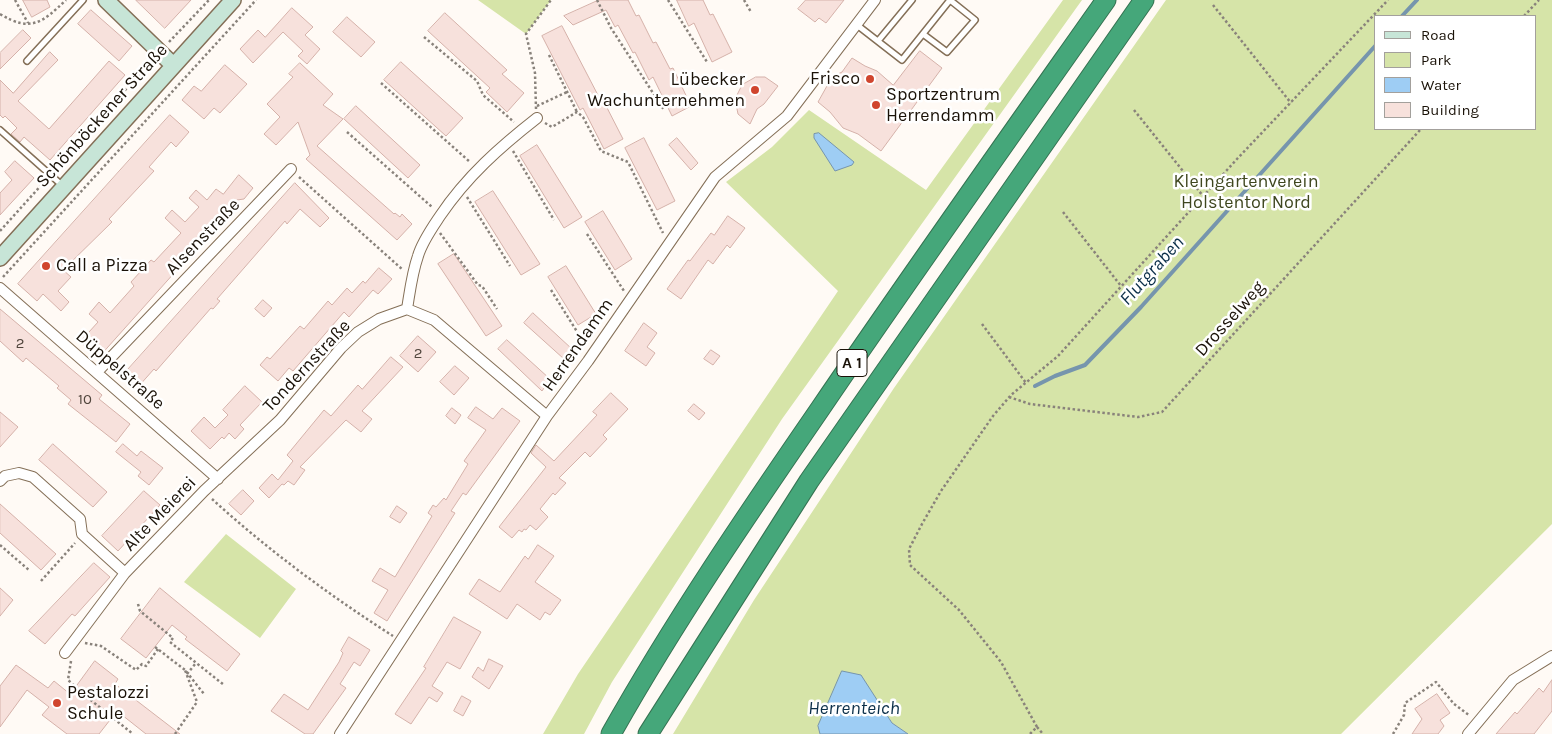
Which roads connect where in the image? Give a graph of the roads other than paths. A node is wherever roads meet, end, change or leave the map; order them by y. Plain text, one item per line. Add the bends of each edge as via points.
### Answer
1 (83, 0) edge
2 (106, 0) edge
3 (233, 0) edge
4 (875, 0) edge
5 (912, 0) edge
6 (950, 0) edge
7 (1106, 0) edge
8 (1144, 0) edge
9 (857, 24) junction
10 (922, 34) junction
11 (878, 41) junction
12 (27, 61) dead end
13 (172, 64) junction
14 (537, 118) road end
15 (0, 130) edge
16 (291, 169) road end
17 (64, 187) junction
18 (0, 258) edge
19 (0, 288) edge
20 (407, 309) junction
21 (98, 371) junction
22 (547, 416) junction
23 (218, 478) junction
24 (0, 481) edge
25 (125, 573) junction
26 (65, 653) dead end
27 (1552, 656) edge
28 (691, 663) junction
29 (340, 734) edge
30 (610, 734) edge
31 (648, 734) edge
32 (656, 734) edge
33 (1468, 734) edge

1 - 12 lane
2 - 13 main road
3 - 13 main road, Schönböckener Straße
4 - 9 street, Herrendamm
5 - 11 lane
6 - 10 lane
6 - 10 lane via 975,20 947,52
7 - 30 highway, A 1 via 740,526
8 - 28 highway, A 1 via 809,481
9 - 11 lane
9 - 22 street, Herrendamm via 787,116 715,178
10 - 11 lane via 902,60
13 - 17 main road, Schönböckener Straße
14 - 20 street via 477,168 440,215 418,254
15 - 17 lane
16 - 21 street, Alsenstraße
17 - 18 main road, Schönböckener Straße
19 - 21 street, Düppelstraße
20 - 22 street via 434,320
20 - 23 street, Tondernstraße via 379,319 358,332 280,420
21 - 23 street, Düppelstraße
22 - 29 street, Herrendamm
23 - 25 street, Alte Meierei
24 - 25 street, Alte Meierei via 5,476 19,473 33,477 80,520 82,534
25 - 26 street, Alte Meierei
27 - 33 street via 1513,680
28 - 31 highway, A 1
28 - 32 highway

